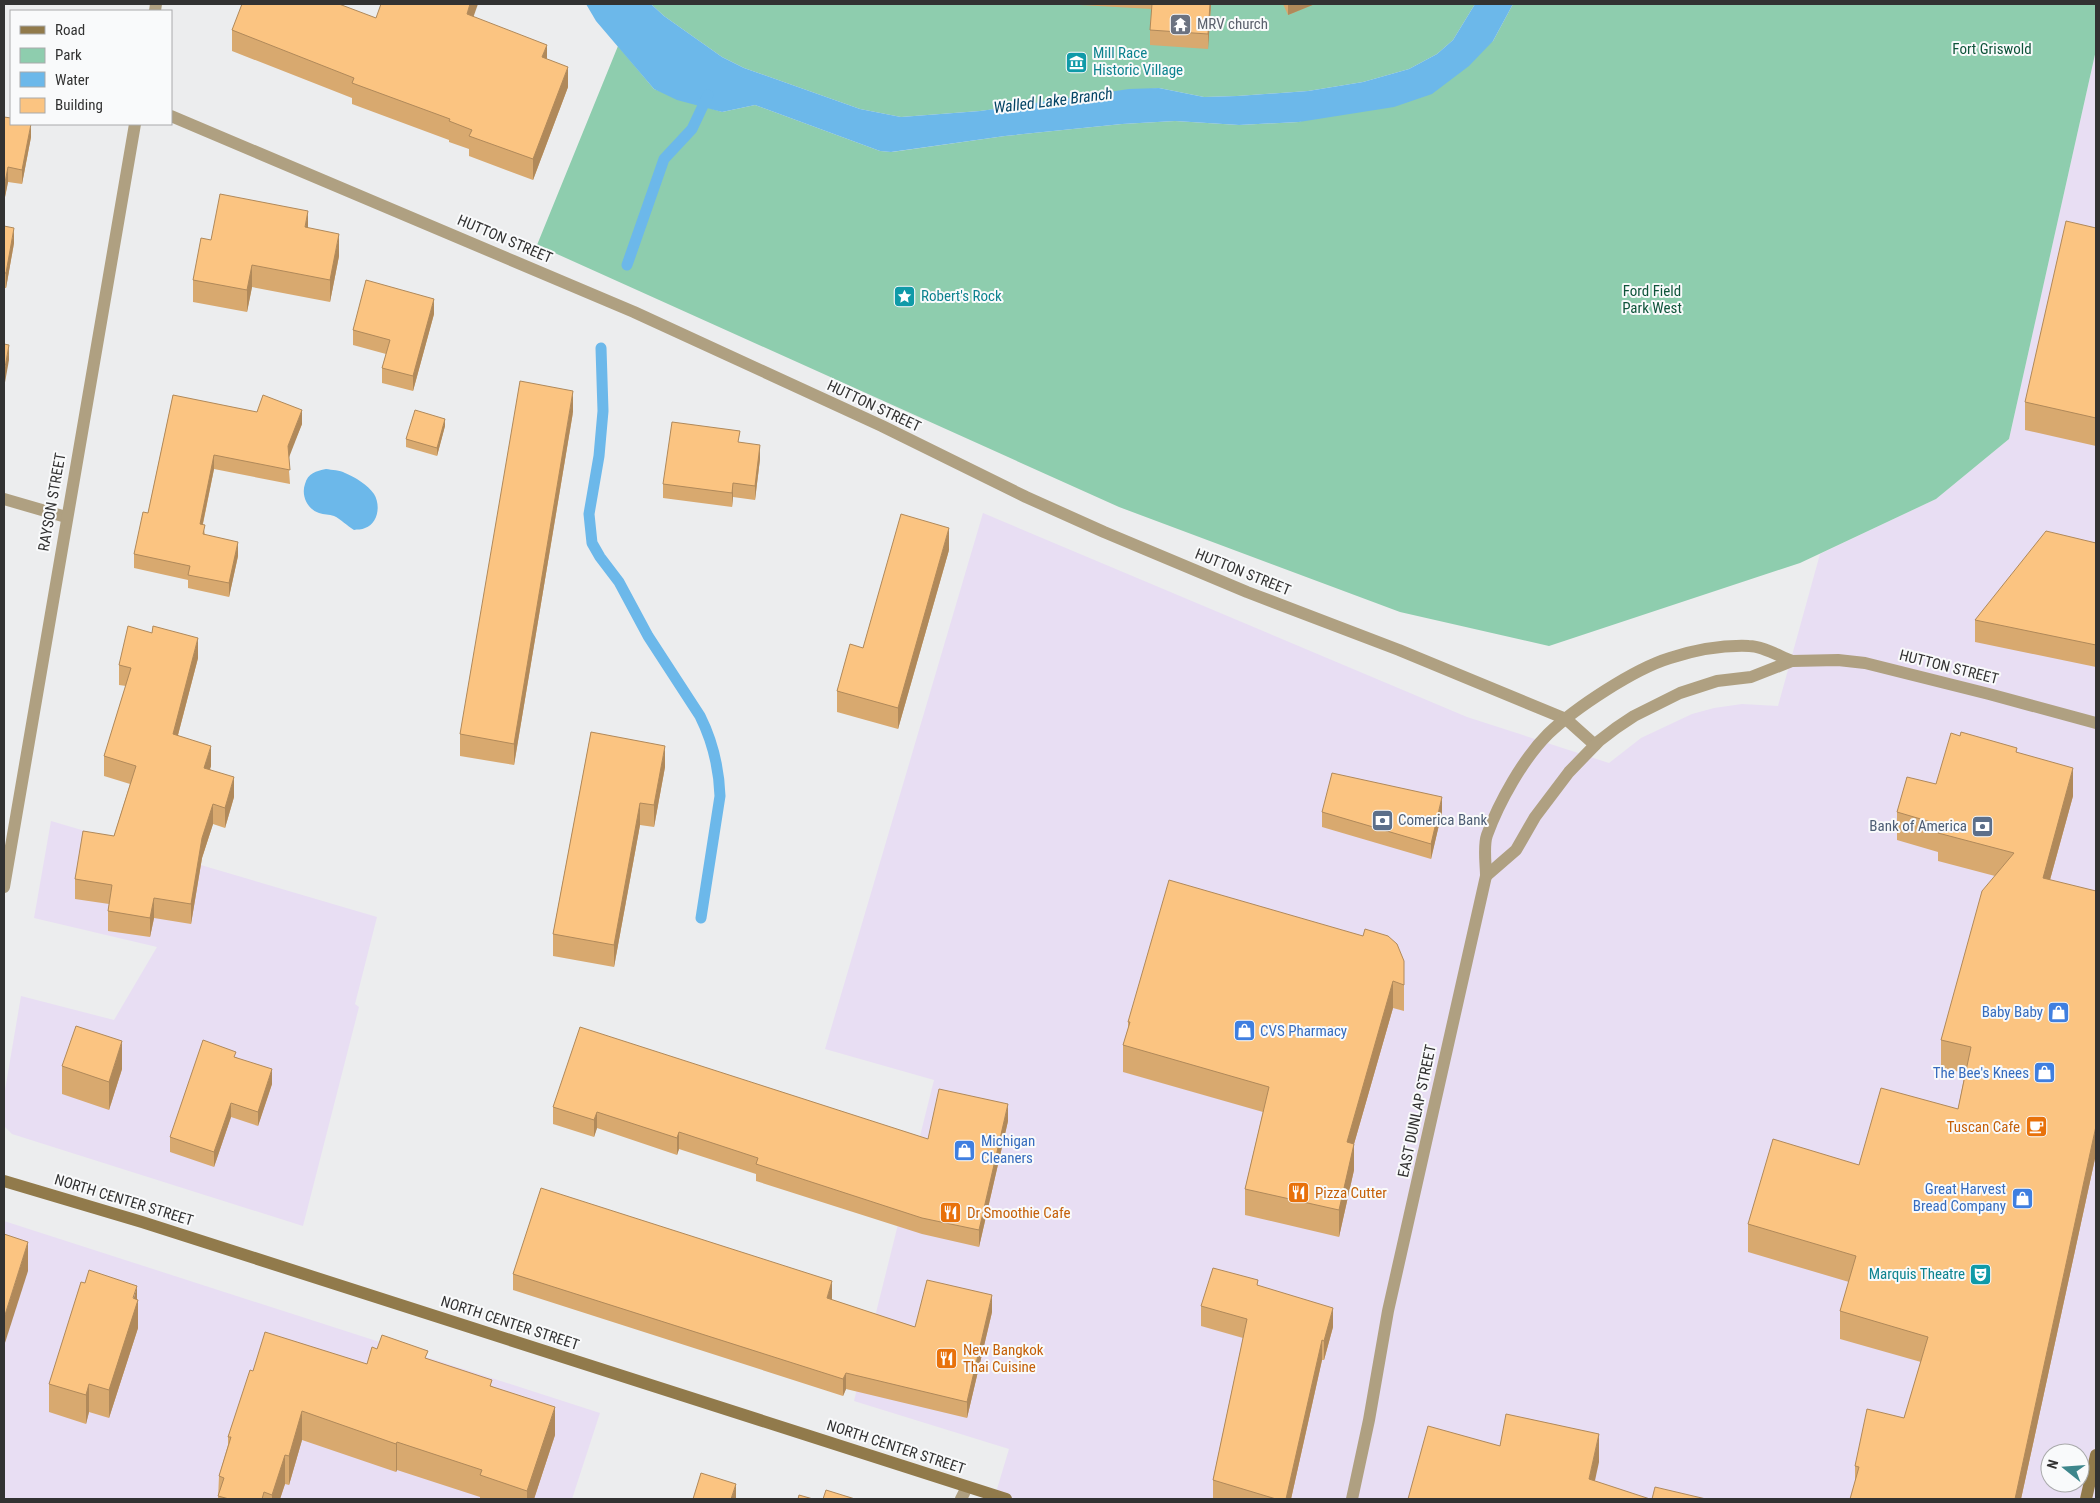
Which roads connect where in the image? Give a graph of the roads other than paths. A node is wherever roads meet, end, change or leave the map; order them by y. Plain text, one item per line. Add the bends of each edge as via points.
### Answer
1 (172, 116) edge
2 (135, 125) edge
3 (4, 499) edge
4 (66, 517) junction
5 (1792, 661) junction
6 (1566, 719) junction
7 (2096, 723) edge
8 (1595, 745) junction
9 (1486, 876) junction
10 (4, 887) edge
11 (4, 1181) edge
12 (2096, 1455) edge
13 (967, 1487) junction
14 (961, 1499) edge
15 (1006, 1499) edge
16 (1352, 1499) edge
17 (2086, 1499) edge

1 - 6 street, HUTTON STREET via 634,312 1104,532
2 - 4 street, RAYSON STREET
3 - 4 street
4 - 10 street, RAYSON STREET
5 - 6 street, HUTTON STREET via 1751,646 1707,648 1669,658 1639,672
5 - 7 street, HUTTON STREET via 1865,663
5 - 8 street, HUTTON STREET via 1751,677 1717,681 1680,693 1634,716
6 - 8 street, HUTTON STREET
6 - 9 street, EAST DUNLAP STREET via 1532,754 1509,790 1486,836
8 - 9 street via 1545,802 1516,850
9 - 16 street, EAST DUNLAP STREET via 1388,1311
11 - 13 main road, NORTH CENTER STREET via 142,1222
12 - 17 main road
13 - 14 street
13 - 15 main road, NORTH CENTER STREET

